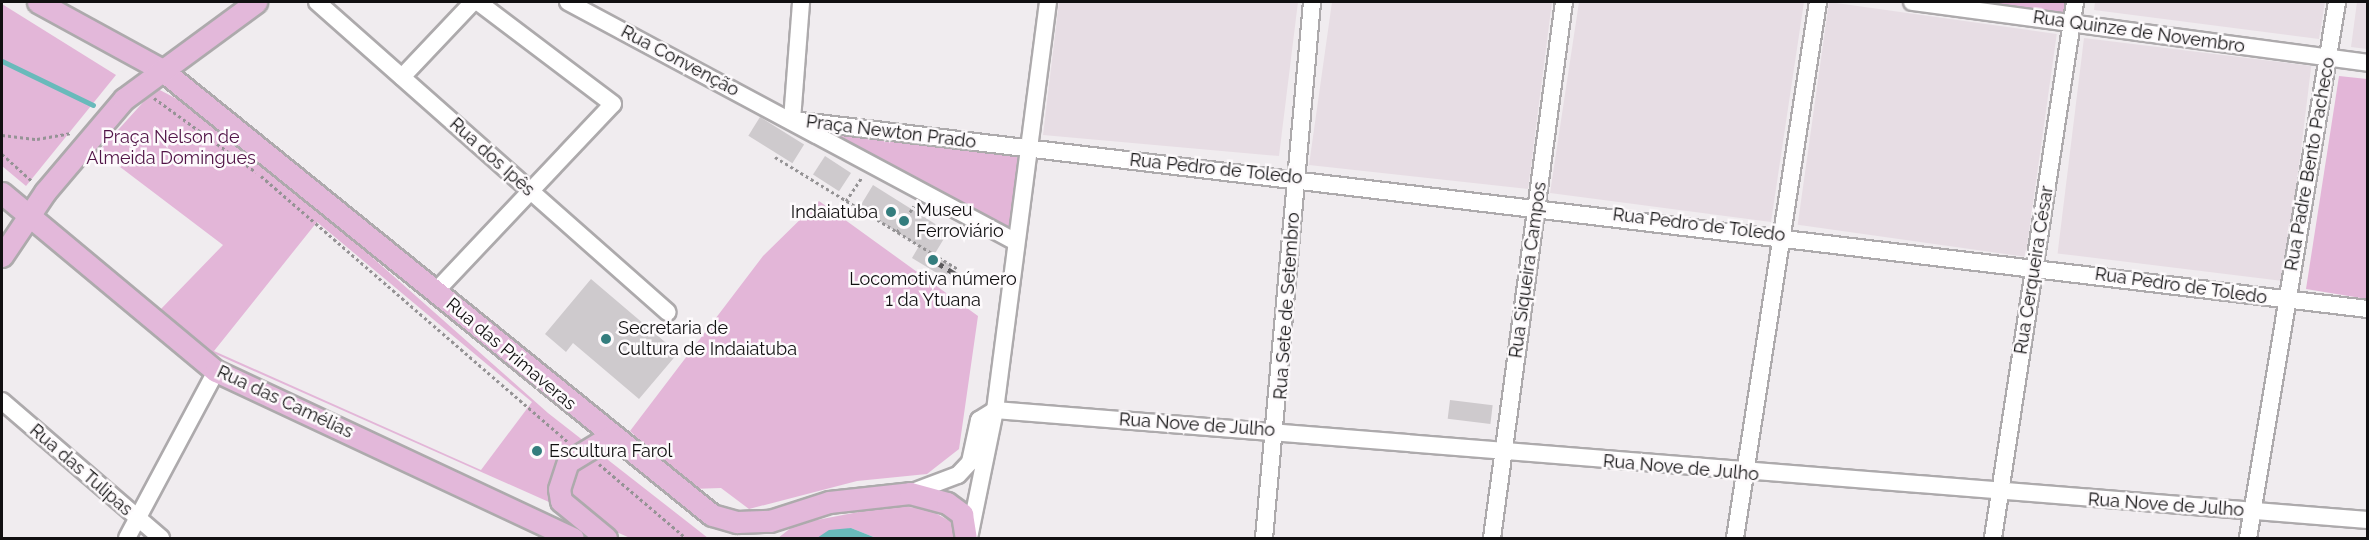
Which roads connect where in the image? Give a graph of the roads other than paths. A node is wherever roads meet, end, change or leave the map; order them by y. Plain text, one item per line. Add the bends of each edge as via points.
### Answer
1 (38, 2) edge
2 (256, 2) edge
3 (317, 2) edge
4 (473, 2) edge
5 (478, 2) edge
6 (568, 2) edge
7 (801, 2) edge
8 (1048, 2) edge
9 (1312, 2) edge
10 (1564, 2) edge
11 (1818, 2) edge
12 (1911, 2) edge
13 (2075, 2) edge
14 (2337, 2) edge
15 (2071, 24) junction
16 (2330, 57) junction
17 (2367, 63) edge
18 (162, 70) junction
19 (402, 77) junction
20 (792, 120) junction
21 (1029, 147) junction
22 (1296, 178) junction
23 (531, 191) junction
24 (2, 193) edge
25 (1537, 206) junction
26 (28, 216) junction
27 (1782, 235) junction
28 (1016, 242) junction
29 (2, 256) edge
30 (2034, 266) junction
31 (436, 291) junction
32 (2286, 300) junction
33 (2367, 309) edge
34 (667, 312) dead end
35 (216, 371) junction
36 (2, 400) edge
37 (995, 410) junction
38 (1277, 431) junction
39 (611, 436) junction
40 (1503, 452) junction
41 (1745, 474) junction
42 (910, 493) junction
43 (2000, 493) junction
44 (2252, 511) junction
45 (138, 519) junction
46 (2367, 520) edge
47 (771, 521) junction
48 (557, 536) edge
49 (127, 538) edge
50 (161, 538) edge
51 (606, 538) edge
52 (754, 538) edge
53 (967, 538) edge
54 (1264, 538) edge
55 (1492, 538) edge
56 (1736, 538) edge
57 (1993, 538) edge
58 (2248, 538) edge

1 - 18 main road, Rua das Primaveras
2 - 18 main road
3 - 19 street, Rua dos Ipês
4 - 19 street
5 - 23 street via 613,104
6 - 20 street, Rua Convenção
7 - 20 street
8 - 21 street
9 - 22 street, Rua Sete de Setembro
10 - 25 street, Rua Siqueira Campos
11 - 27 street
12 - 15 street, Rua Quinze de Novembro
13 - 15 street, Rua Cerqueira César
14 - 16 street, Rua Padre Bento Pacheco
15 - 16 street, Rua Quinze de Novembro
15 - 30 street, Rua Cerqueira César
16 - 17 street, Rua Quinze de Novembro
16 - 32 street, Rua Padre Bento Pacheco
18 - 26 main road via 131,93 76,154
18 - 31 main road, Rua das Primaveras
19 - 23 street, Rua dos Ipês
20 - 21 street, Praça Newton Prado
20 - 28 street, Praça Newton Prado
21 - 22 street, Rua Pedro de Toledo
21 - 28 street
22 - 25 street, Rua Pedro de Toledo
22 - 38 street, Rua Sete de Setembro
23 - 31 street
23 - 34 street, Rua dos Ipês
24 - 26 main road, Rua das Camélias
25 - 27 street, Rua Pedro de Toledo
25 - 40 street, Rua Siqueira Campos
26 - 29 main road
26 - 35 main road, Rua das Camélias
27 - 30 street, Rua Pedro de Toledo
27 - 41 street
28 - 37 street
30 - 32 street, Rua Pedro de Toledo
30 - 43 street, Rua Cerqueira César
31 - 39 main road, Rua das Primaveras
32 - 33 street, Rua Pedro de Toledo
32 - 44 street, Rua Padre Bento Pacheco
35 - 45 street
35 - 48 main road, Rua das Camélias
36 - 45 street, Rua das Tulipas
37 - 38 street, Rua Nove de Julho
37 - 42 street, Rua das Primaveras via 979,420 970,462 958,475
37 - 53 street
38 - 40 street, Rua Nove de Julho
38 - 54 street, Rua Sete de Setembro
39 - 47 main road, Rua das Primaveras via 712,515 737,522
39 - 51 main road via 583,452 561,474 561,501
40 - 41 street, Rua Nove de Julho
40 - 55 street, Rua Siqueira Campos
41 - 43 street, Rua Nove de Julho
41 - 56 street
42 - 47 main road, Rua das Primaveras via 829,502
42 - 53 main road via 946,503 962,514
43 - 44 street, Rua Nove de Julho
43 - 57 street, Rua Cerqueira César
44 - 46 street, Rua Nove de Julho
44 - 58 street, Rua Padre Bento Pacheco
45 - 49 street
45 - 50 street, Rua das Tulipas
47 - 52 main road

